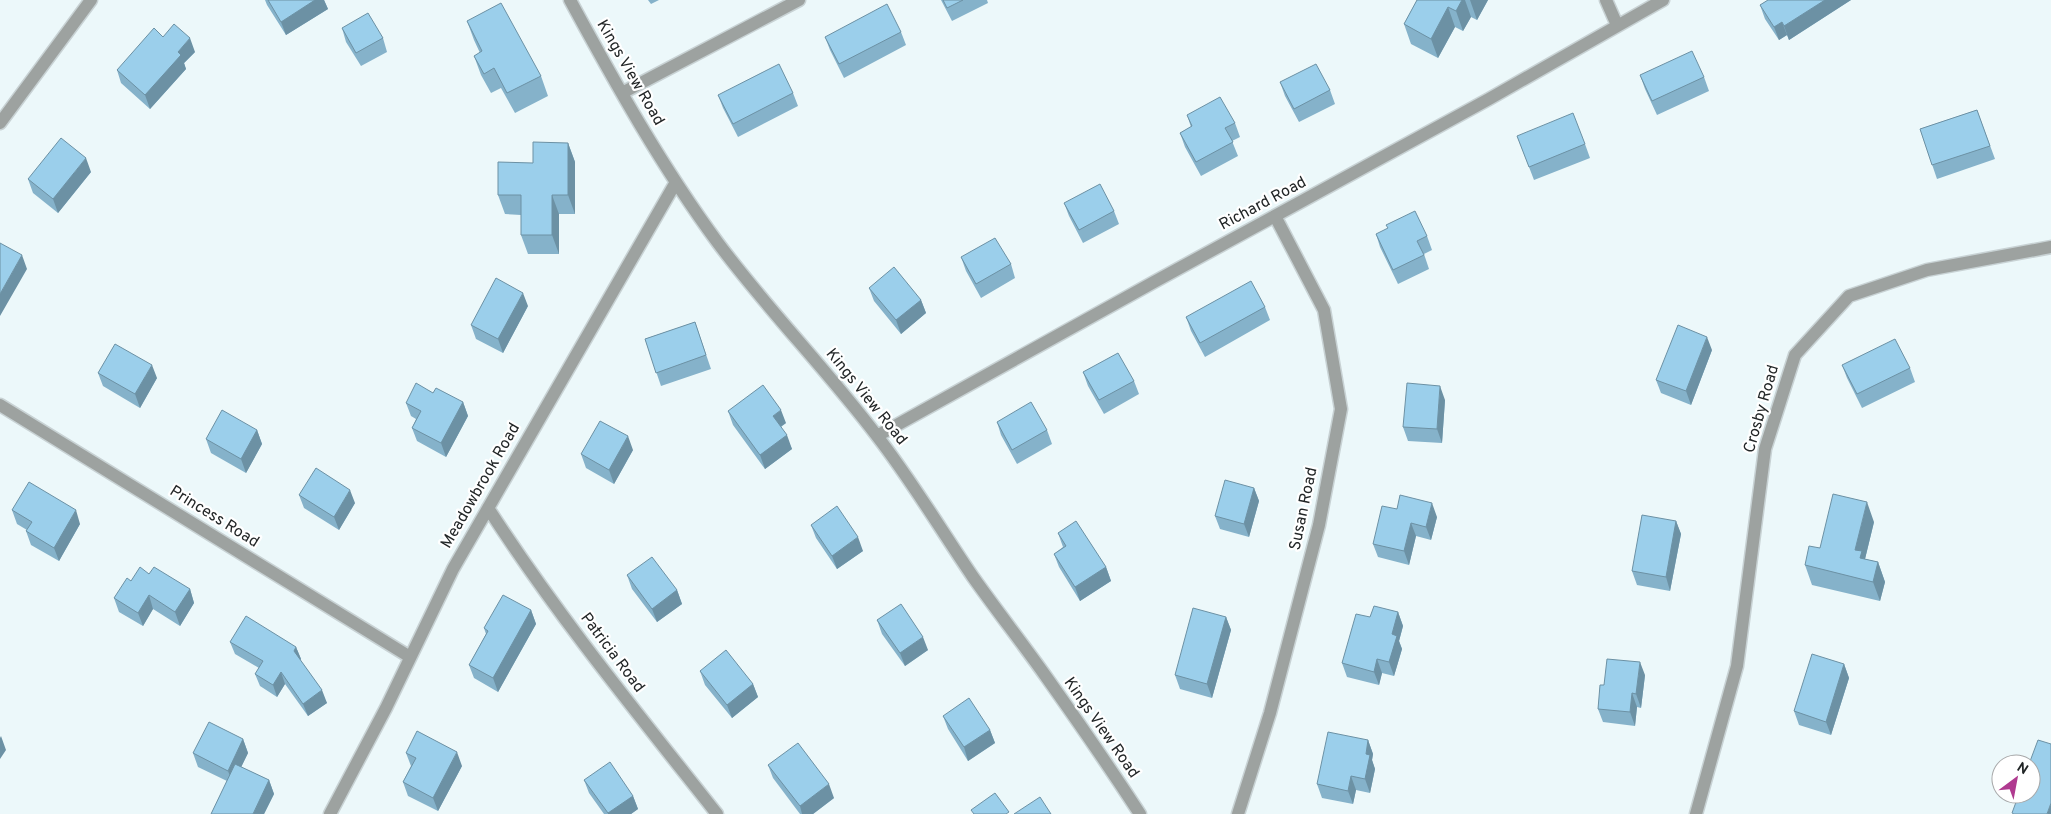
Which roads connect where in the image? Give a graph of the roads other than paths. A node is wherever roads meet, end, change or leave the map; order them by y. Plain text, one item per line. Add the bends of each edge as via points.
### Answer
1 (91, 0) edge
2 (570, 0) edge
3 (799, 0) edge
4 (1606, 0) edge
5 (1663, 0) edge
6 (1617, 25) junction
7 (622, 93) junction
8 (0, 123) edge
9 (676, 182) junction
10 (1275, 216) junction
11 (2051, 248) edge
12 (0, 405) edge
13 (877, 436) junction
14 (488, 508) junction
15 (410, 657) junction
16 (330, 814) edge
17 (717, 814) edge
18 (1140, 814) edge
19 (1238, 814) edge
20 (1696, 814) edge

1 - 8 street
2 - 7 street, Kings View Road
3 - 7 street
4 - 6 street
5 - 6 street, Richard Road
6 - 10 street, Richard Road
7 - 9 street, Kings View Road
9 - 13 street, Kings View Road via 750,284
9 - 14 street, Meadowbrook Road
10 - 13 street, Richard Road
10 - 19 street, Susan Road via 1324,310 1341,409 1319,525 1270,713
11 - 20 street, Crosby Road via 1927,270 1849,296 1794,355 1765,448 1737,666
12 - 15 street, Princess Road
13 - 18 street, Kings View Road
14 - 15 street, Meadowbrook Road via 453,569
14 - 17 street, Patricia Road via 599,665
15 - 16 street, Meadowbrook Road

